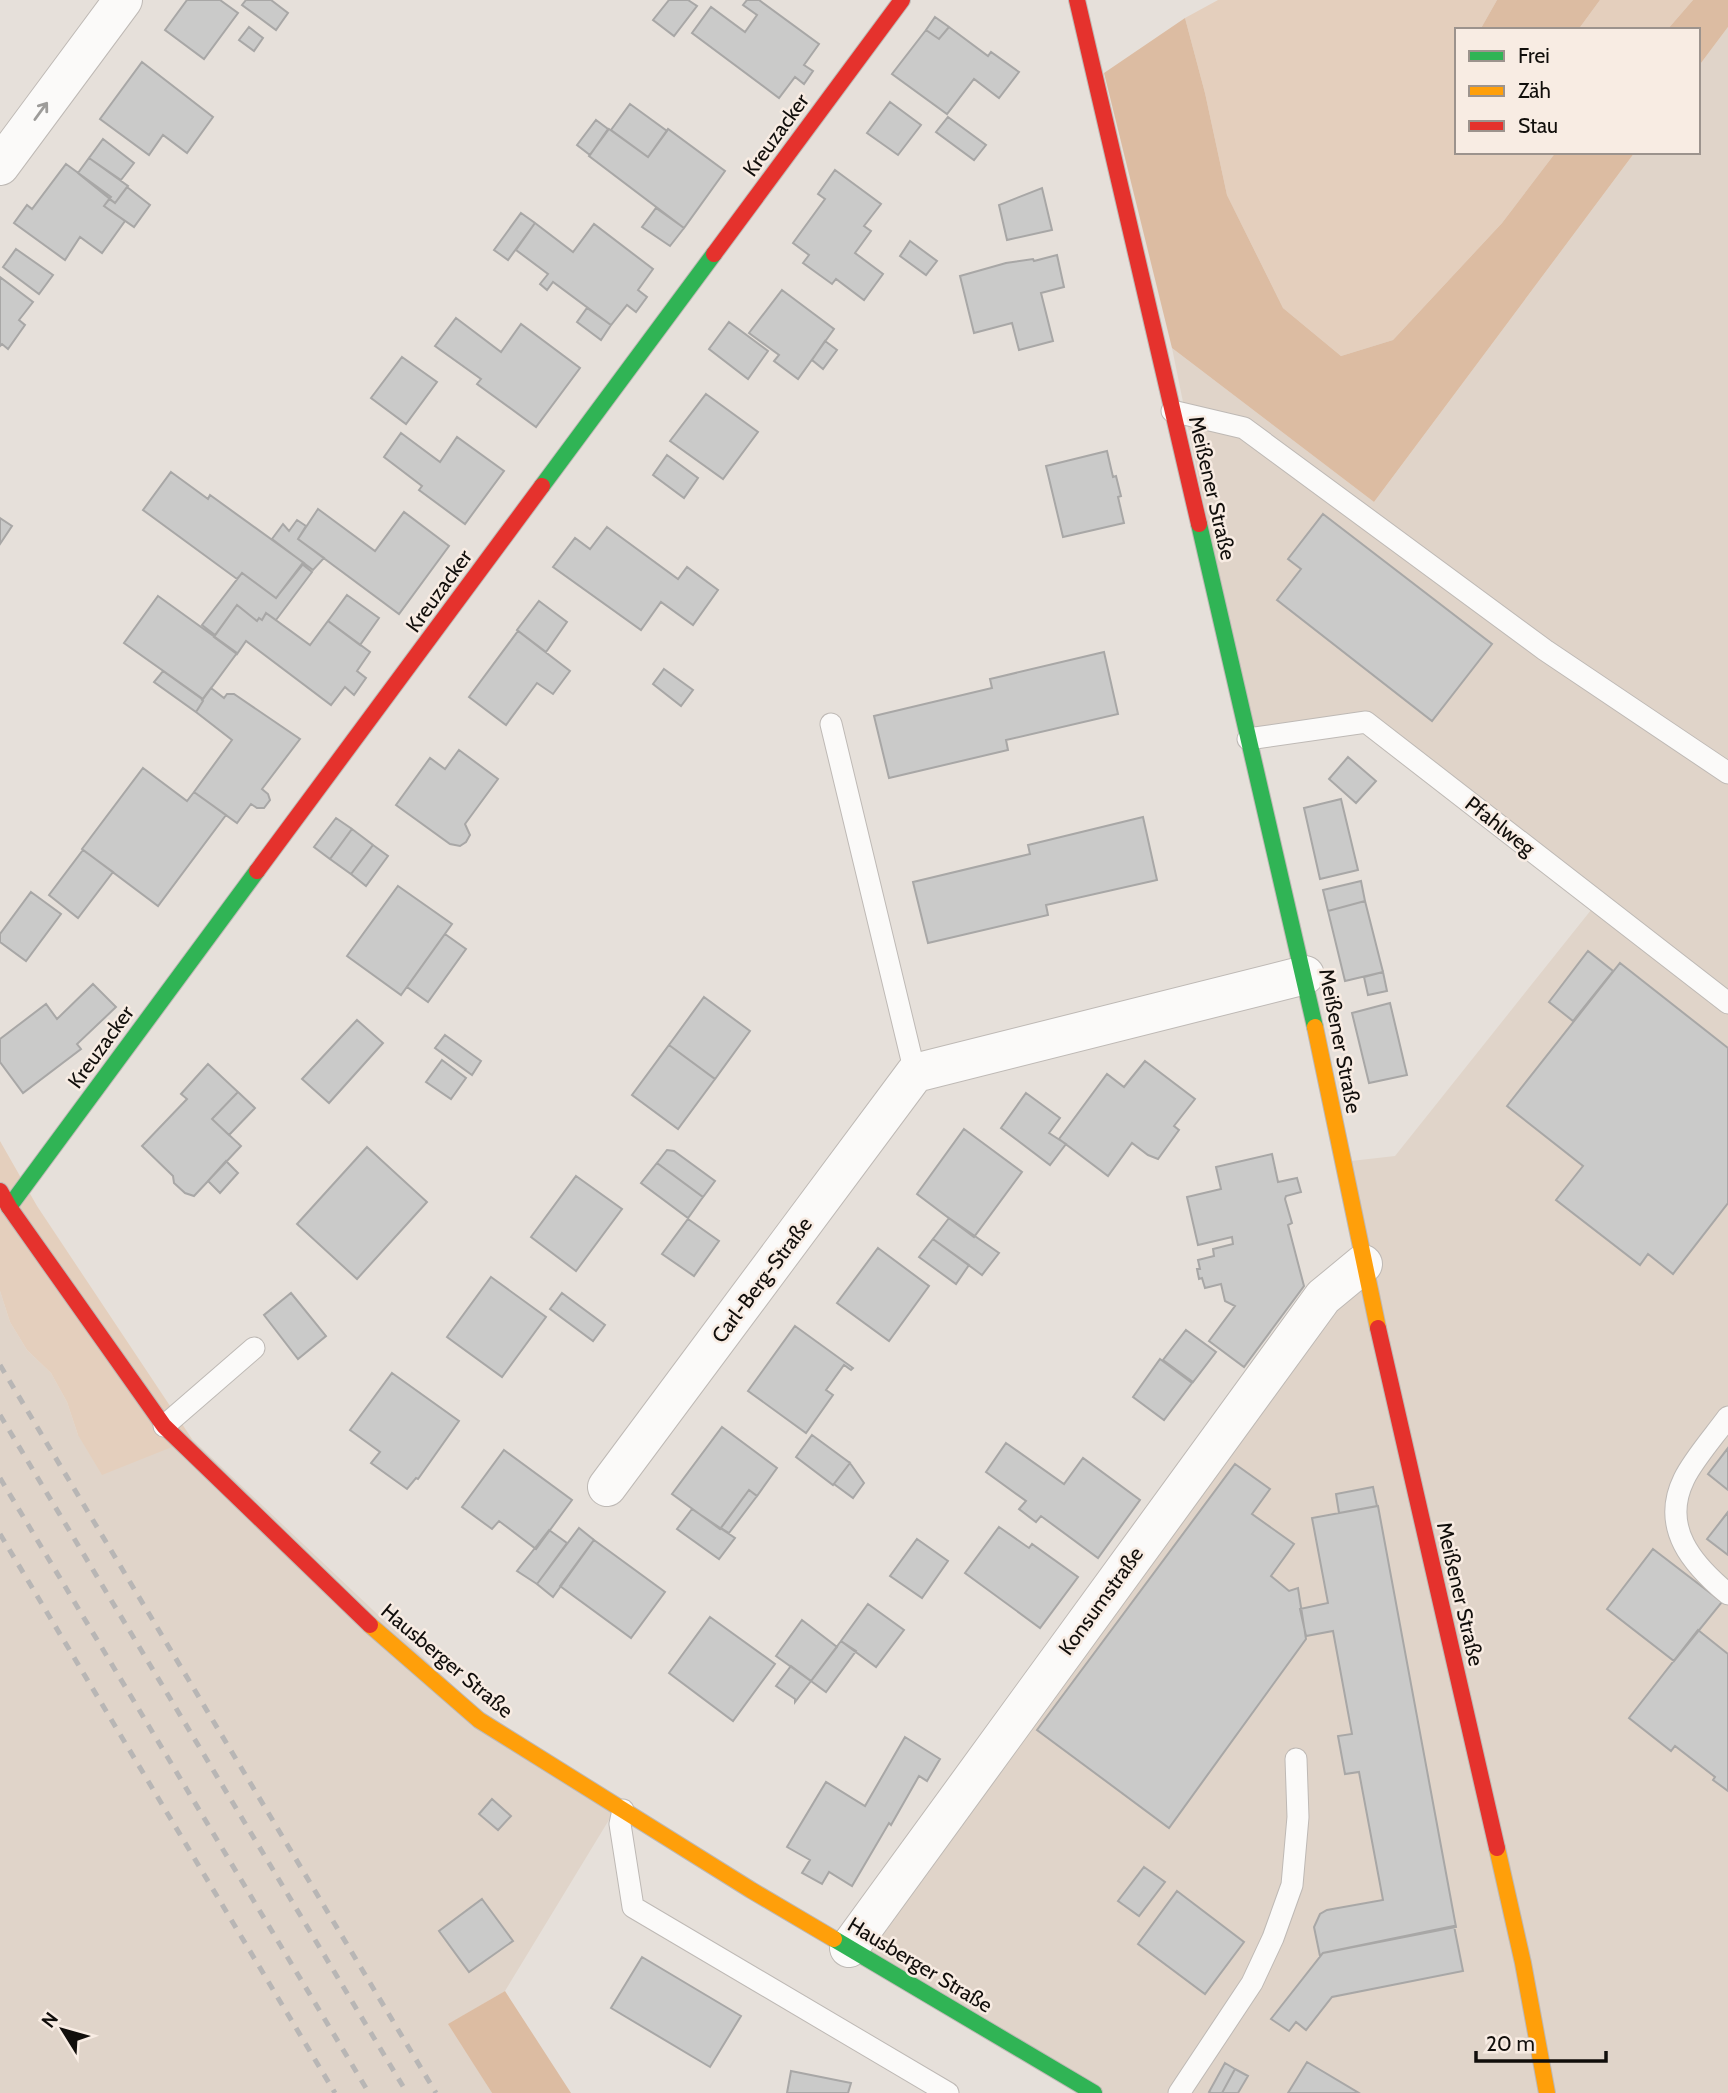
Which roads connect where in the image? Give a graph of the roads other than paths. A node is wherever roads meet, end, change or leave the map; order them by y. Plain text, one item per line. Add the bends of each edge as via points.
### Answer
1 (123, 0) edge
2 (902, 0) edge
3 (1077, 0) edge
4 (0, 166) edge
5 (1172, 411) junction
6 (831, 724) dead end
7 (1248, 739) junction
8 (1728, 773) edge
9 (1306, 975) junction
10 (1728, 1003) edge
11 (915, 1073) junction
12 (0, 1191) edge
13 (9, 1207) junction
14 (1363, 1264) junction
15 (254, 1348) dead end
16 (1728, 1418) edge
17 (164, 1426) junction
18 (607, 1487) dead end
19 (1728, 1594) edge
20 (1296, 1759) dead end
21 (622, 1810) junction
22 (849, 1948) junction
23 (1090, 2092) edge
24 (948, 2093) edge
25 (1179, 2093) edge
26 (1546, 2093) edge

4 -> 1 street
2 - 13 street, Kreuzacker
3 - 5 street, Meißener Straße
5 - 7 street, Meißener Straße
5 - 8 lane via 1244,428 1545,650
6 - 11 lane
7 - 9 street, Meißener Straße
7 - 10 lane, Pfahlweg via 1366,722
9 - 11 street
9 - 14 street, Meißener Straße
11 - 18 street, Carl-Berg-Straße
12 - 13 street, Hausberger Straße
13 - 17 street, Hausberger Straße
14 - 22 street, Konsumstraße via 1323,1297
14 - 26 street, Meißener Straße via 1523,1963
15 - 17 lane
16 - 19 lane via 1684,1479 1676,1510 1682,1544 1702,1572
17 - 21 street, Hausberger Straße via 366,1621 479,1720
20 - 25 lane via 1298,1817 1292,1885 1252,1983
21 - 22 street, Hausberger Straße
21 - 24 lane via 620,1825 633,1907
22 - 23 street, Hausberger Straße

